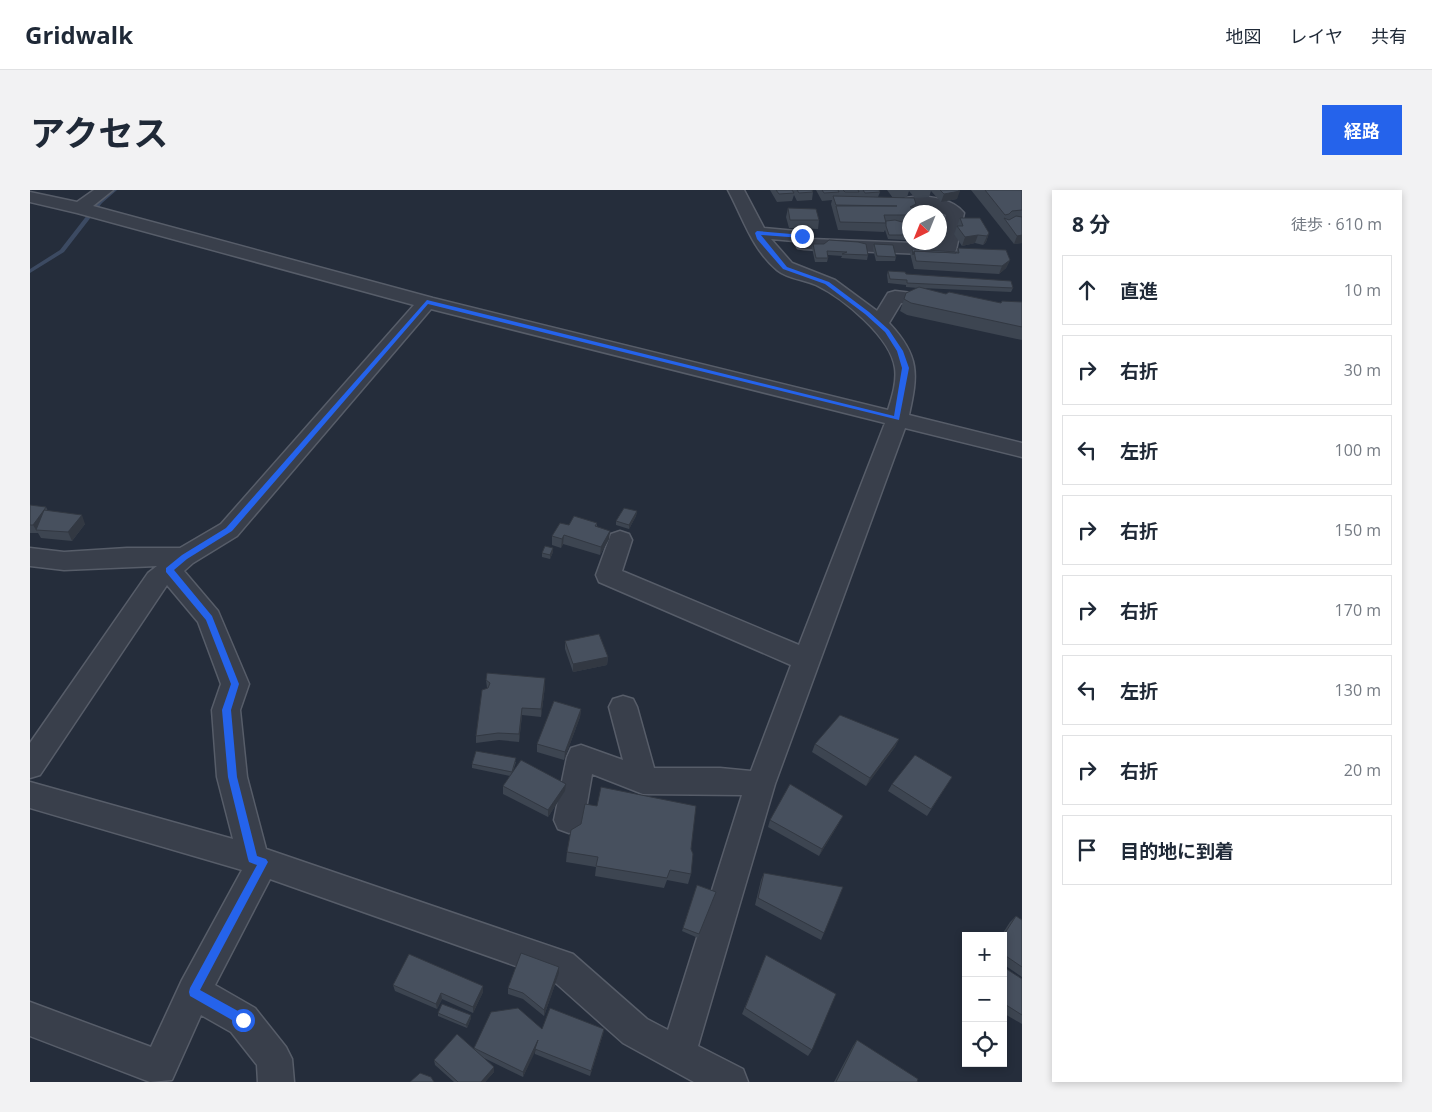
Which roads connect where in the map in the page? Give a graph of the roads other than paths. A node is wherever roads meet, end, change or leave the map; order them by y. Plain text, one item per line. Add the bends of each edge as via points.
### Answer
1 (105, 190) edge
2 (736, 190) edge
3 (30, 197) edge
4 (914, 205) edge
5 (939, 205) edge
6 (947, 208) edge
7 (88, 210) junction
8 (947, 221) edge
9 (757, 233) junction
10 (902, 248) edge
11 (427, 302) junction
12 (953, 302) edge
13 (879, 324) junction
14 (897, 419) junction
15 (1022, 450) edge
16 (620, 540) dead end
17 (30, 557) edge
18 (177, 563) junction
19 (806, 660) junction
20 (623, 707) dead end
21 (30, 766) edge
22 (643, 781) junction
23 (760, 784) junction
24 (30, 795) edge
25 (569, 820) dead end
26 (258, 861) junction
27 (194, 992) junction
28 (30, 1019) edge
29 (678, 1055) junction
30 (157, 1075) edge
31 (276, 1082) edge
32 (730, 1082) edge

1 - 7 street
2 - 9 street
3 - 7 street
4 - 5 street via 912,202
6 - 8 street via 955,213
7 - 11 street
9 - 10 street via 802,236 804,244
9 - 13 street via 785,268 827,283
11 - 14 street
11 - 18 street via 229,530
12 - 13 street via 895,297
13 - 14 street via 900,351 906,368
14 - 15 street
14 - 19 street
16 - 19 street via 608,576
17 - 18 street via 64,561 126,557
18 - 21 street via 157,580
18 - 26 street via 209,618 235,684 226,710 232,777
19 - 23 street
20 - 22 street
22 - 23 street
22 - 25 street via 581,757
23 - 29 street
24 - 26 street
26 - 27 street
26 - 29 street via 562,965 635,1031
27 - 30 street
27 - 31 street via 243,1020 274,1058
28 - 30 street
29 - 32 street

